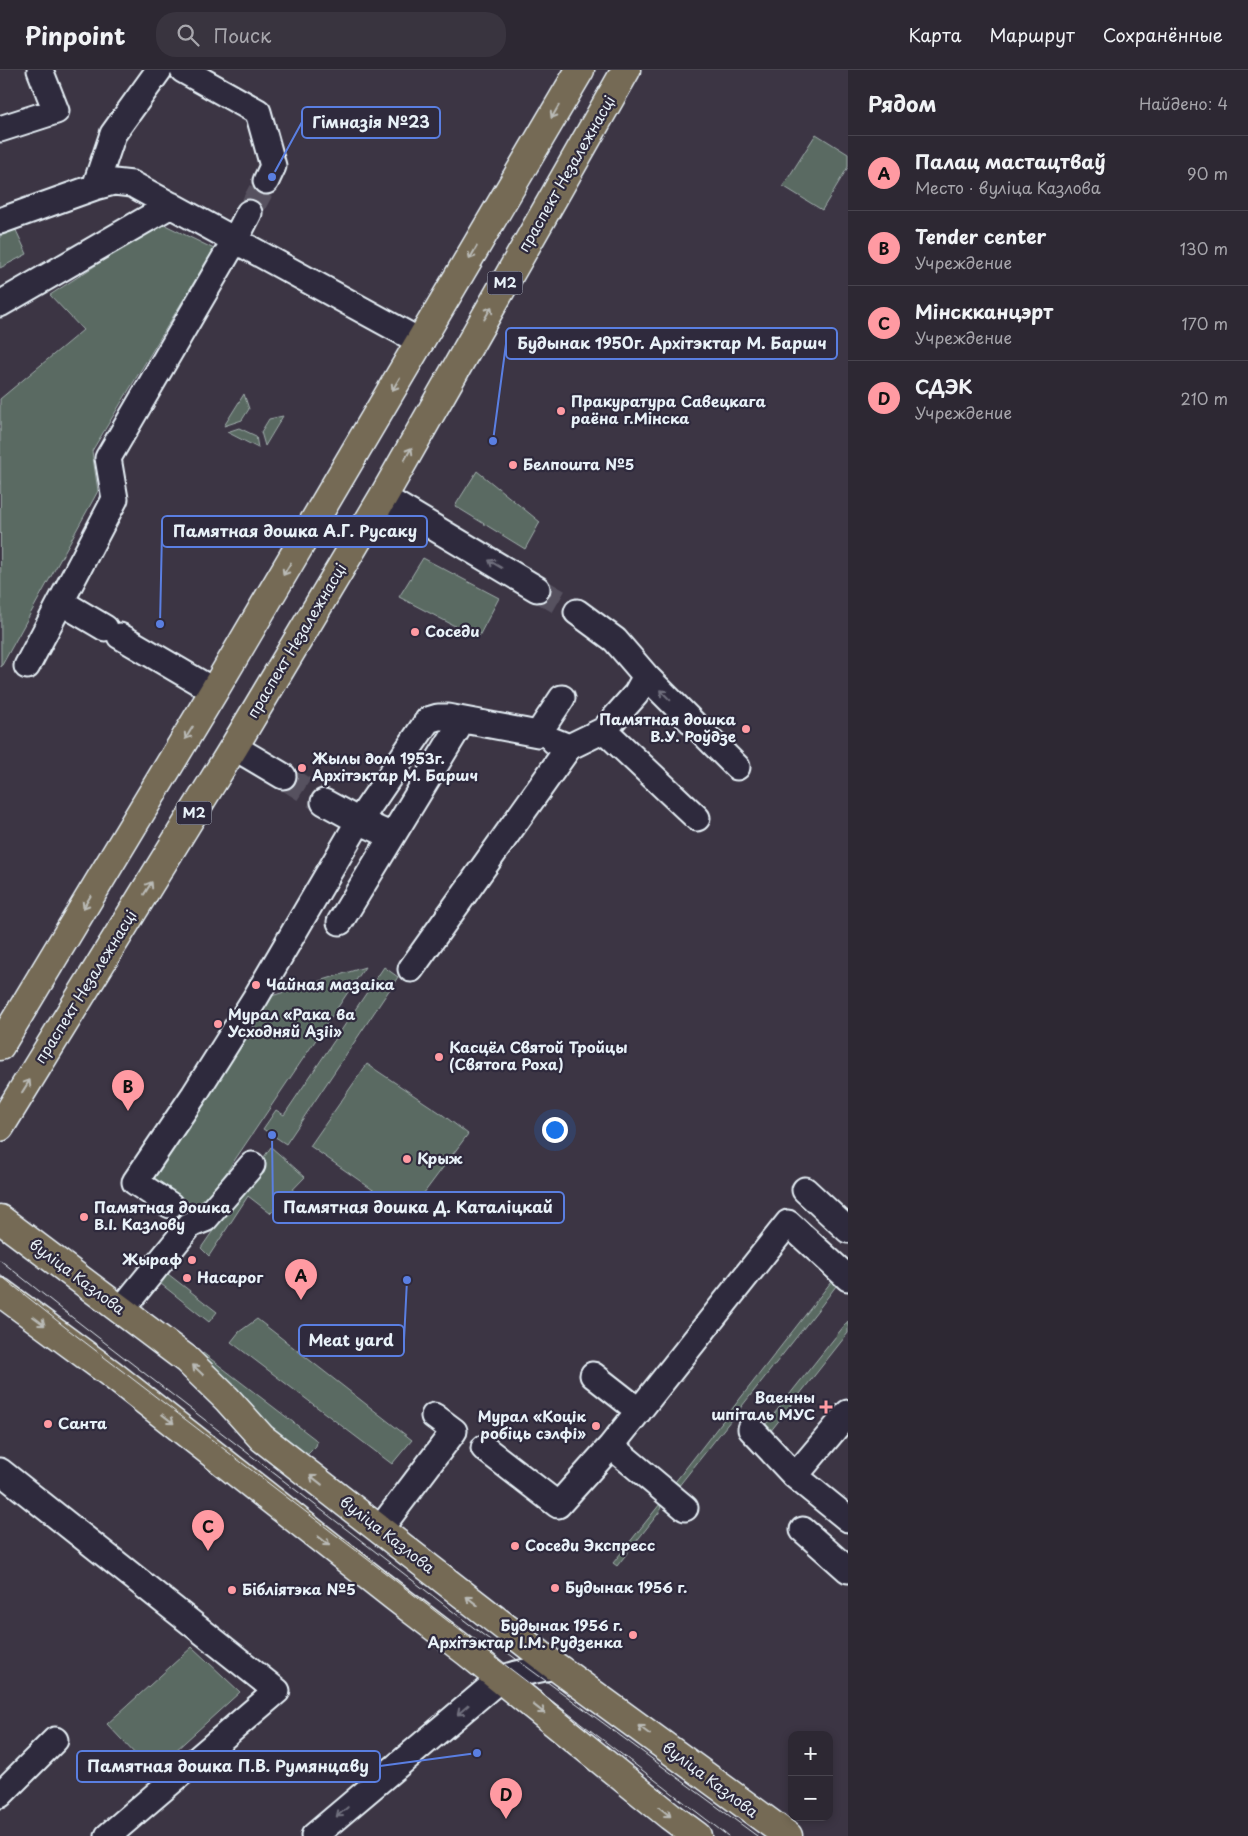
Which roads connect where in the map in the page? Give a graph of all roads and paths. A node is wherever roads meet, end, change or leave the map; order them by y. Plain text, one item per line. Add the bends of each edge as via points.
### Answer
1 (40, 70) edge
2 (159, 70) edge
3 (183, 70) edge
4 (580, 70) edge
5 (626, 70) edge
6 (0, 129) edge
7 (266, 181) tunnel mouth
8 (95, 187) junction
9 (171, 205) junction
10 (249, 213) tunnel mouth
11 (0, 221) edge
12 (235, 240) junction
13 (0, 304) edge
14 (421, 342) junction
15 (384, 497) junction
16 (537, 589) tunnel mouth
17 (61, 602) junction
18 (577, 612) tunnel mouth
19 (27, 666) dead end
20 (646, 676) junction
21 (214, 691) junction
22 (562, 698) dead end
23 (463, 720) junction
24 (604, 730) junction
25 (538, 734) junction
26 (234, 747) junction
27 (569, 747) junction
28 (737, 767) dead end
29 (282, 776) tunnel mouth
30 (324, 802) tunnel mouth
31 (697, 818) dead end
32 (359, 821) junction
33 (392, 836) junction
34 (340, 922) dead end
35 (411, 969) dead end
36 (0, 1046) edge
37 (0, 1127) edge
38 (252, 1165) dead end
39 (804, 1190) dead end
40 (170, 1205) dead end
41 (0, 1219) edge
42 (848, 1230) edge
43 (848, 1278) edge
44 (0, 1292) edge
45 (121, 1310) junction
46 (593, 1374) dead end
47 (639, 1411) junction
48 (848, 1413) edge
49 (434, 1416) dead end
50 (751, 1429) dead end
51 (611, 1446) junction
52 (484, 1448) dead end
53 (795, 1476) junction
54 (5, 1484) edge
55 (686, 1508) dead end
56 (848, 1518) edge
57 (380, 1529) junction
58 (803, 1530) dead end
59 (848, 1570) edge
60 (555, 1666) junction
61 (500, 1679) junction
62 (55, 1740) dead end
63 (0, 1795) edge
64 (108, 1836) edge
65 (314, 1836) edge
66 (697, 1836) edge
67 (788, 1836) edge

1 - 6 street via 56,111
2 - 8 street via 113,134
3 - 7 street via 258,112 273,166
4 -> 14 main road, М2
15 -> 5 main road, праспект Незалежнасці / М2
8 - 9 street via 114,182 132,184
8 - 11 street
9 - 12 street
9 - 13 street
10 - 12 street
12 - 14 street
12 - 17 street via 108,458 115,499
14 -> 21 main road, М2
16 -> 15 street
15 - 26 main road, праспект Незалежнасці / М2
17 - 19 street
17 - 21 street
18 - 20 street via 615,640
20 - 24 street via 636,694
28 -> 20 street
21 -> 36 main road, М2
22 - 25 street
23 - 25 street
23 - 32 street via 438,717 428,720
23 - 33 street
24 - 27 street
24 - 31 street
25 - 27 street
26 - 29 street
37 -> 26 main road, праспект Незалежнасці / М2
27 - 35 street
30 - 32 street
32 - 33 street
32 - 40 street via 256,996 135,1182
33 - 34 street
38 - 45 street via 205,1220 190,1225
39 - 42 street
41 - 45 main road, вуліца Казлова
43 - 47 street via 788,1223
44 -> 61 main road
57 -> 45 main road, вуліца Казлова via 262,1438 186,1359
46 - 47 street
47 - 51 street
48 - 53 street
49 - 57 street via 454,1431
50 - 53 street
51 - 52 street via 558,1505
51 - 55 street
53 - 56 street
54 - 64 street via 277,1691
60 -> 57 main road, вуліца Казлова
58 - 59 street
60 - 61 street
67 -> 60 main road, вуліца Казлова
61 -> 65 street
61 -> 66 main road
62 - 63 street

